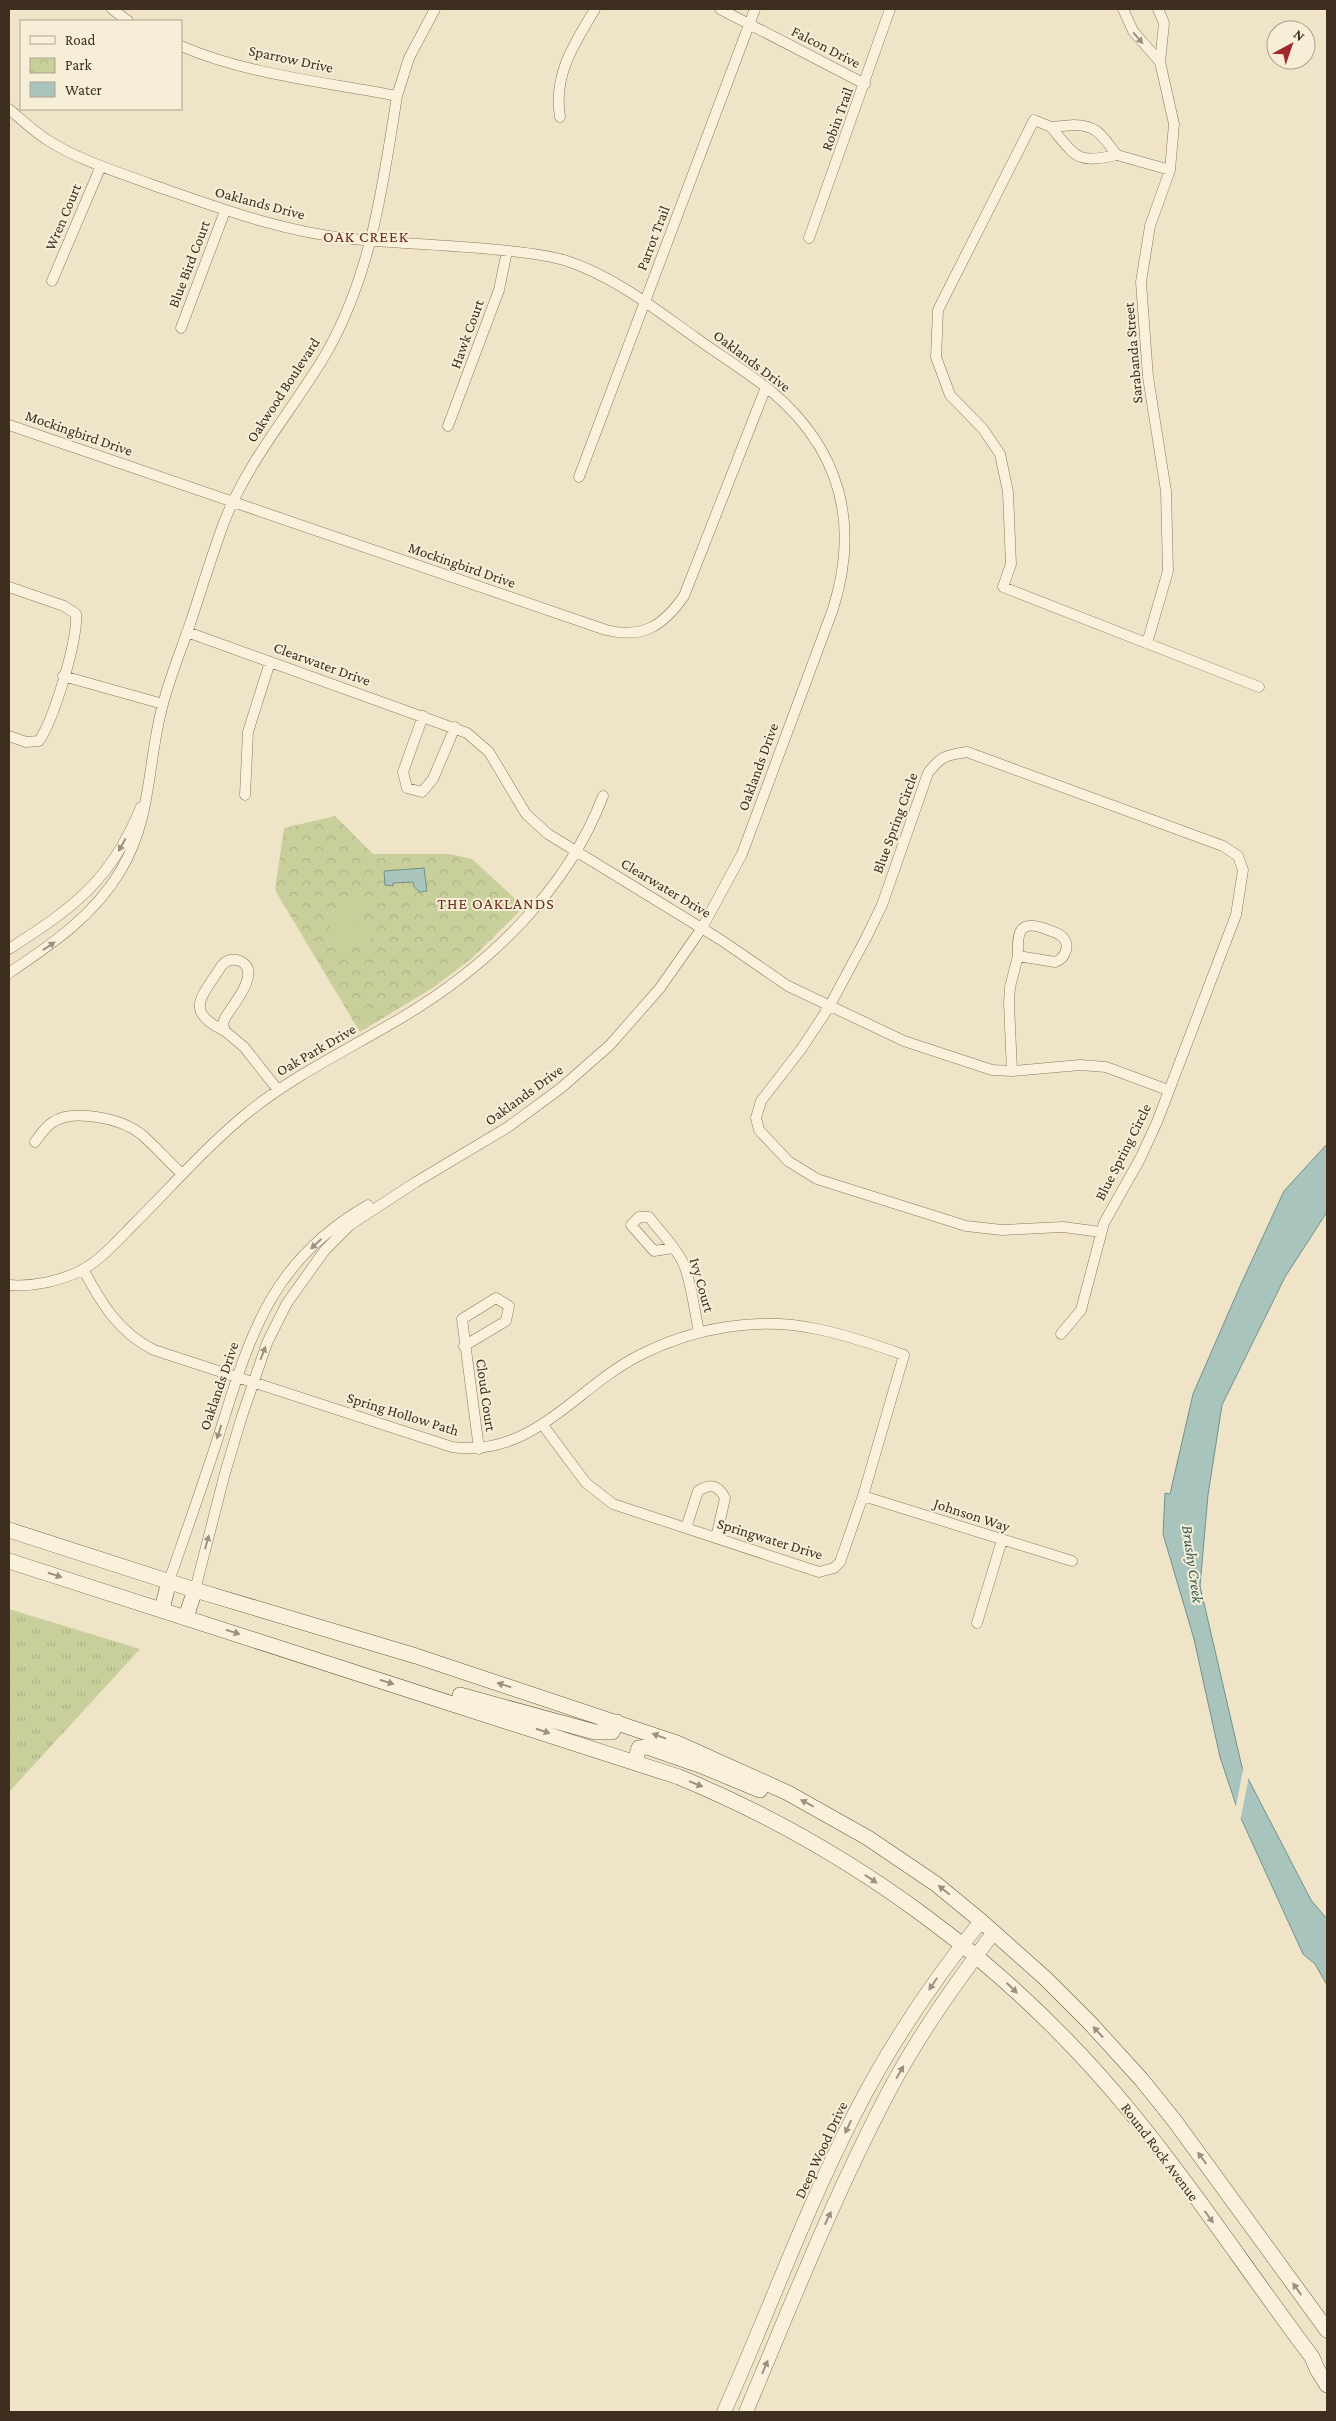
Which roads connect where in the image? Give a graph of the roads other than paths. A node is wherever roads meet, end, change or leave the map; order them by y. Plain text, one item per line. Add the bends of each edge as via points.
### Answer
1 (112, 9) edge
2 (435, 9) edge
3 (595, 9) edge
4 (720, 9) edge
5 (756, 9) edge
6 (890, 9) edge
7 (1123, 9) edge
8 (1158, 9) edge
9 (127, 20) edge
10 (750, 24) junction
11 (182, 46) edge
12 (1160, 62) junction
13 (865, 84) junction
14 (397, 96) junction
15 (9, 109) edge
16 (560, 117) dead end
17 (1051, 127) junction
18 (1117, 155) junction
19 (101, 166) junction
20 (1170, 170) junction
21 (225, 211) junction
22 (809, 238) dead end
23 (372, 240) junction
24 (507, 251) junction
25 (52, 281) dead end
26 (645, 302) junction
27 (181, 328) dead end
28 (766, 387) junction
29 (9, 425) edge
30 (448, 426) dead end
31 (579, 478) dead end
32 (234, 502) junction
33 (9, 587) edge
34 (187, 632) junction
35 (1147, 643) junction
36 (270, 662) junction
37 (63, 676) junction
38 (1259, 686) dead end
39 (163, 704) junction
40 (423, 716) junction
41 (455, 727) junction
42 (9, 736) edge
43 (150, 785) junction
44 (245, 795) dead end
45 (603, 796) dead end
46 (575, 850) junction
47 (702, 928) junction
48 (9, 949) edge
49 (1018, 956) junction
50 (9, 973) edge
51 (829, 1007) junction
52 (226, 1031) junction
53 (1012, 1071) junction
54 (278, 1090) junction
55 (1168, 1090) junction
56 (35, 1142) dead end
57 (182, 1174) junction
58 (416, 1182) junction
59 (1101, 1232) junction
60 (673, 1248) dead end
61 (83, 1269) junction
62 (9, 1285) edge
63 (699, 1331) junction
64 (1061, 1334) dead end
65 (464, 1346) junction
66 (904, 1355) joint
67 (237, 1377) junction
68 (254, 1382) junction
69 (542, 1424) junction
70 (479, 1449) junction
71 (864, 1496) junction
72 (686, 1528) junction
73 (9, 1530) edge
74 (716, 1538) junction
75 (1002, 1540) junction
76 (9, 1561) edge
77 (1072, 1562) dead end
78 (169, 1580) junction
79 (195, 1590) junction
80 (162, 1609) junction
81 (186, 1617) junction
82 (978, 1623) dead end
83 (430, 1695) junction
84 (617, 1722) junction
85 (635, 1761) junction
86 (788, 1793) junction
87 (981, 1921) junction
88 (994, 1932) junction
89 (962, 1945) junction
90 (976, 1956) junction
91 (1327, 2330) edge
92 (1312, 2357) junction
93 (1327, 2375) edge
94 (1327, 2385) edge
95 (724, 2412) edge
96 (746, 2412) edge

1 - 9 street
2 - 14 street, Oakwood Boulevard via 409,58
3 - 16 street via 561,74 558,88
4 - 10 street, Falcon Drive
5 - 10 street, Parrot Trail
6 - 13 street, Robin Trail
7 -> 12 street, Sarabanda Street via 1133,31
8 - 12 street, Sarabanda Street via 1164,23
10 - 13 street, Falcon Drive
10 - 26 street, Parrot Trail
11 - 14 street, Sparrow Drive via 262,70
12 - 20 street, Sarabanda Street via 1174,124
13 - 22 street, Robin Trail
14 - 23 street, Oakwood Boulevard
15 - 19 street, Oaklands Drive via 47,140
17 - 18 street via 1093,127
17 - 18 street via 1073,153 1083,159 1096,160
17 - 35 street via 1034,120 938,310 936,357 950,395 983,429 1000,454 1008,492 1011,564 1004,587
18 - 20 street
19 - 21 street, Oaklands Drive
19 - 25 street, Wren Court
20 - 35 street, Sarabanda Street via 1150,226 1142,282 1148,377 1166,491 1168,571
21 - 23 street, Oaklands Drive via 299,230
21 - 27 street, Blue Bird Court
23 - 24 street, Oaklands Drive via 477,246
23 - 32 street, Oakwood Boulevard via 346,315 328,350 253,463
24 - 26 street, Oaklands Drive via 548,256 585,268
24 - 30 street, Hawk Court via 498,290
26 - 28 street, Oaklands Drive
26 - 31 street, Parrot Trail
28 - 32 street, Mockingbird Drive via 684,596 664,620 641,632 606,630
28 - 47 street, Oaklands Drive via 800,419 822,448 831,467 845,525 843,568 833,609 742,854
29 - 32 street, Mockingbird Drive
32 - 34 street, Oakwood Boulevard
33 - 37 street via 64,606 76,614
34 - 36 street, Clearwater Drive
34 - 39 street, Oakwood Boulevard
35 - 38 street
36 - 40 street, Clearwater Drive
36 - 44 street via 248,732
37 - 39 street
37 - 42 street via 39,741 26,742
39 - 43 street, Oakwood Boulevard
40 - 41 street, Clearwater Drive
40 - 41 street via 403,772 407,788 422,792 433,779
41 - 46 street, Clearwater Drive via 489,752 522,808 536,825
43 -> 48 street, Oakwood Boulevard via 125,840 100,879 63,914
50 -> 43 street, Oakwood Boulevard via 57,941 105,893 136,842
45 - 46 street, Oak Park Drive via 587,833
46 - 47 street, Clearwater Drive
46 - 54 street, Oak Park Drive via 543,898 517,928 458,981
47 - 51 street, Clearwater Drive via 772,976
47 - 58 street, Oaklands Drive via 642,1010 590,1064 508,1126
49 - 49 street via 1055,962 1066,952 1066,942 1059,934 1034,924 1026,925 1017,941
49 - 53 street via 1009,1003
51 - 53 street, Clearwater Drive via 921,1048 977,1066
51 - 55 street, Blue Spring Circle via 882,905 928,773 938,760 949,754 967,752 1223,846 1238,856 1243,870 1236,915
51 - 59 street, Blue Spring Circle via 758,1109 756,1118 762,1135 788,1161 817,1179 966,1226 1002,1230 1063,1227
52 - 52 street via 225,1018 248,980 247,967 235,960 222,965 200,1002 200,1014
52 - 54 street via 244,1047
53 - 55 street, Clearwater Drive via 1080,1065 1106,1067
54 - 57 street, Oak Park Drive via 246,1113
55 - 59 street, Blue Spring Circle via 1143,1151
56 - 57 street via 47,1127 61,1118 100,1117 141,1134
57 - 61 street, Oak Park Drive via 111,1248
58 -> 67 street, Oaklands Drive via 346,1218 289,1270 265,1308
68 -> 58 street, Oaklands Drive via 267,1343 286,1303 325,1250 350,1225
59 - 64 street via 1081,1310
60 - 63 street, Ivy Court via 684,1265
61 - 62 street, Oak Park Drive via 49,1282
61 - 67 street, Spring Hollow Path via 110,1315 134,1338 154,1350
63 - 66 street, Spring Hollow Path via 762,1324 798,1326 842,1335
63 - 69 street, Spring Hollow Path via 662,1344 610,1373
65 - 65 street, Cloud Court via 462,1320 496,1298 509,1306 506,1321
65 - 70 street, Cloud Court
66 - 71 street, Springwater Drive
67 - 68 street, Spring Hollow Path
67 -> 78 street, Oaklands Drive
68 - 70 street, Spring Hollow Path via 452,1447
79 -> 68 street, Oaklands Drive via 225,1473
69 - 70 street, Spring Hollow Path via 510,1442
69 - 72 street, Springwater Drive via 574,1468 599,1494 621,1507
71 - 74 street, Springwater Drive via 840,1562 827,1572
71 - 75 street, Johnson Way
72 - 74 street, Springwater Drive
72 - 74 street via 698,1490 707,1485 714,1486 725,1498
73 - 78 main road, Round Rock Avenue
75 - 77 street, Johnson Way
75 - 82 street
76 -> 80 main road, Round Rock Avenue
78 - 79 main road, Round Rock Avenue
78 - 80 main road
79 - 81 main road
84 -> 79 main road, Round Rock Avenue via 416,1656
80 - 81 main road, Round Rock Avenue
81 -> 83 main road, Round Rock Avenue
83 - 84 main road via 448,1691 600,1733 612,1732
83 -> 85 main road, Round Rock Avenue
86 -> 84 main road, Round Rock Avenue via 701,1752
85 - 86 main road via 639,1748 647,1747 768,1794
85 -> 89 main road, Round Rock Avenue via 718,1792 772,1819 863,1873
87 -> 86 main road, Round Rock Avenue via 901,1858
87 - 88 main road, Round Rock Avenue
87 - 89 street, Deep Wood Drive
88 - 90 street
91 -> 88 main road, Round Rock Avenue via 1141,2079 1052,1984
89 - 90 main road, Round Rock Avenue
89 -> 95 street, Deep Wood Drive via 915,2010 853,2116
90 -> 92 main road, Round Rock Avenue via 1049,2023 1122,2102
96 -> 90 street via 819,2237 888,2093 942,2003
92 - 93 main road
92 - 94 main road, Round Rock Avenue

